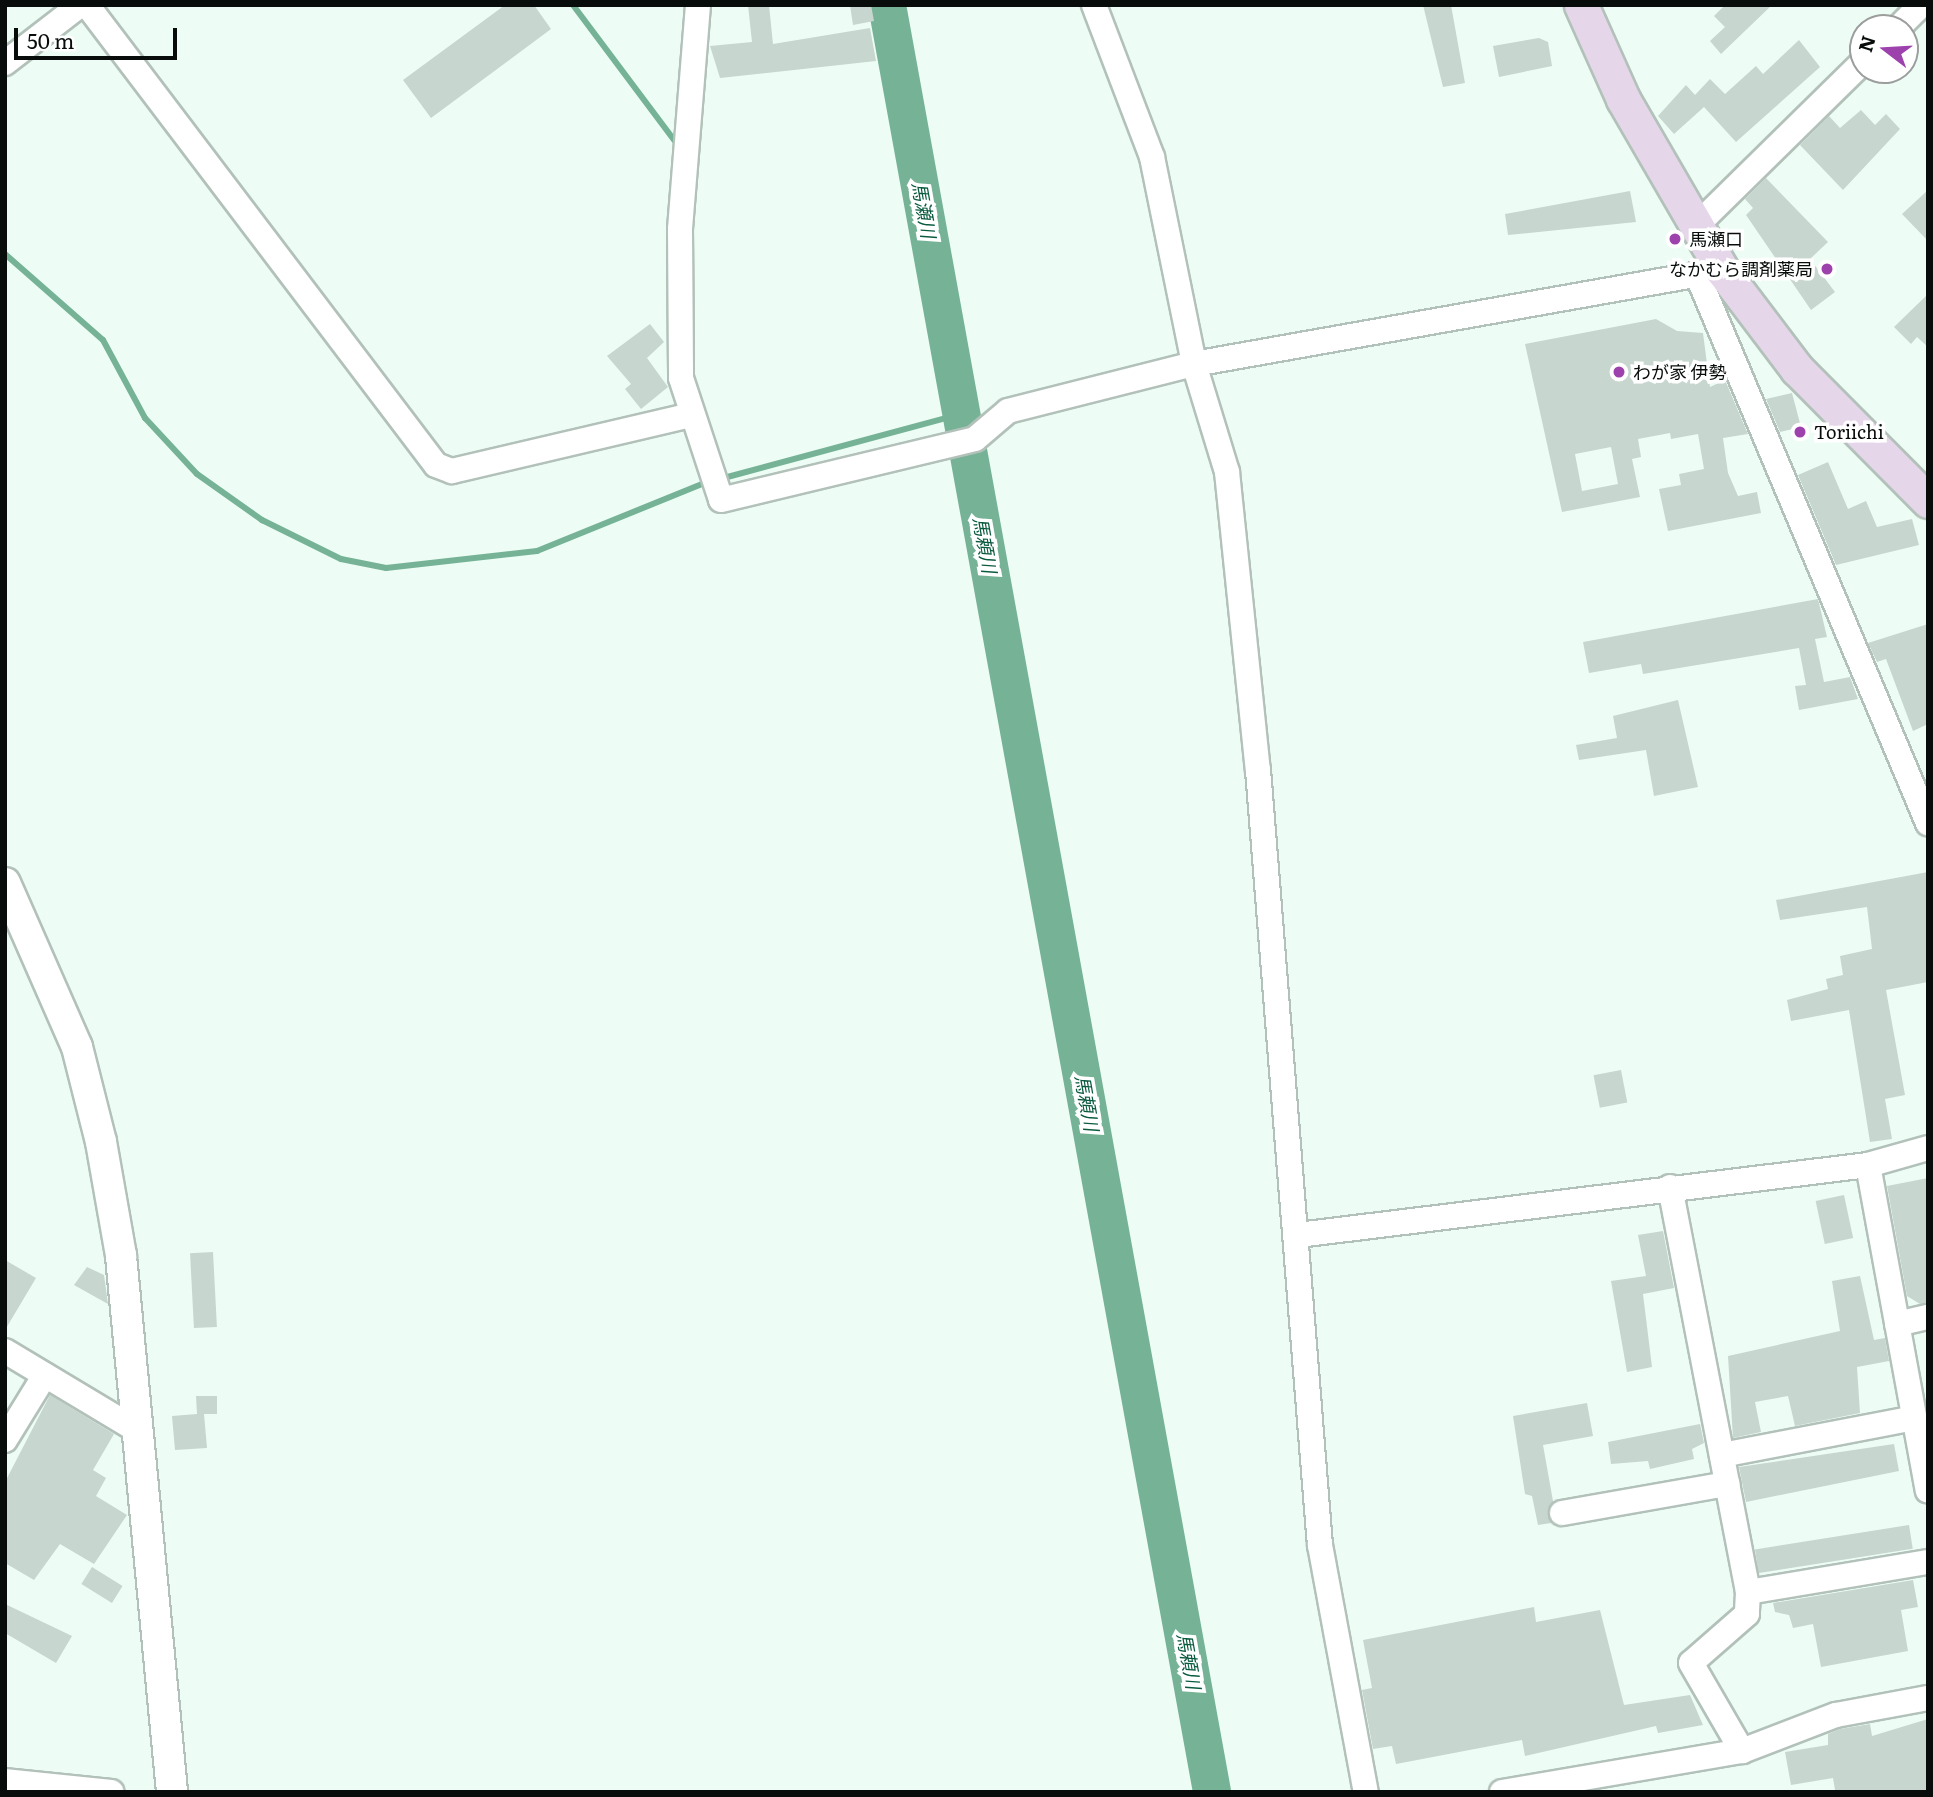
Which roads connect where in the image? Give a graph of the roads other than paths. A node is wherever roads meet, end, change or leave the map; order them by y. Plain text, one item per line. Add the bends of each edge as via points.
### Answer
1 (80, 5) edge
2 (87, 5) edge
3 (698, 5) edge
4 (1094, 5) edge
5 (1581, 5) edge
6 (5, 64) edge
7 (1849, 76) edge
8 (1695, 227) junction
9 (1709, 272) junction
10 (1194, 365) junction
11 (691, 415) junction
12 (1928, 501) edge
13 (1928, 823) edge
14 (5, 883) edge
15 (1928, 1148) edge
16 (1868, 1165) junction
17 (1670, 1187) junction
18 (1298, 1235) junction
19 (1928, 1317) edge
20 (1897, 1324) junction
21 (5, 1351) edge
22 (45, 1375) junction
23 (1914, 1418) junction
24 (138, 1431) junction
25 (5, 1440) edge
26 (1923, 1443) edge
27 (1722, 1455) junction
28 (1727, 1484) junction
29 (1928, 1491) edge
30 (1562, 1513) dead end
31 (1928, 1562) edge
32 (1748, 1592) junction
33 (1928, 1698) edge
34 (1742, 1751) junction
35 (5, 1782) edge
36 (111, 1792) edge
37 (172, 1792) edge
38 (1366, 1792) edge
39 (1502, 1792) edge

1 - 6 street
2 - 11 street via 436,465 452,471
3 - 11 street via 679,307 681,378
4 - 10 street via 1152,156
5 - 8 main road via 1623,99
7 - 8 street
8 - 9 main road
9 - 10 street
9 - 12 main road
9 - 13 street
10 - 11 street via 1008,411 975,439 721,500
10 - 18 street via 1227,472 1241,579
14 - 24 street via 77,1047 89,1089 119,1245
15 - 16 street
16 - 17 street
16 - 20 street
17 - 18 street
17 - 27 street
18 - 38 street via 1320,1545
19 - 20 street
20 - 23 street
21 - 22 street
22 - 24 street
22 - 25 street
23 - 26 street
23 - 27 street
24 - 37 street
26 - 29 street
27 - 28 street
28 - 30 street
28 - 32 street
31 - 32 street
32 - 34 street via 1747,1614 1690,1663
33 - 34 street via 1836,1714
34 - 39 street
35 - 36 street

